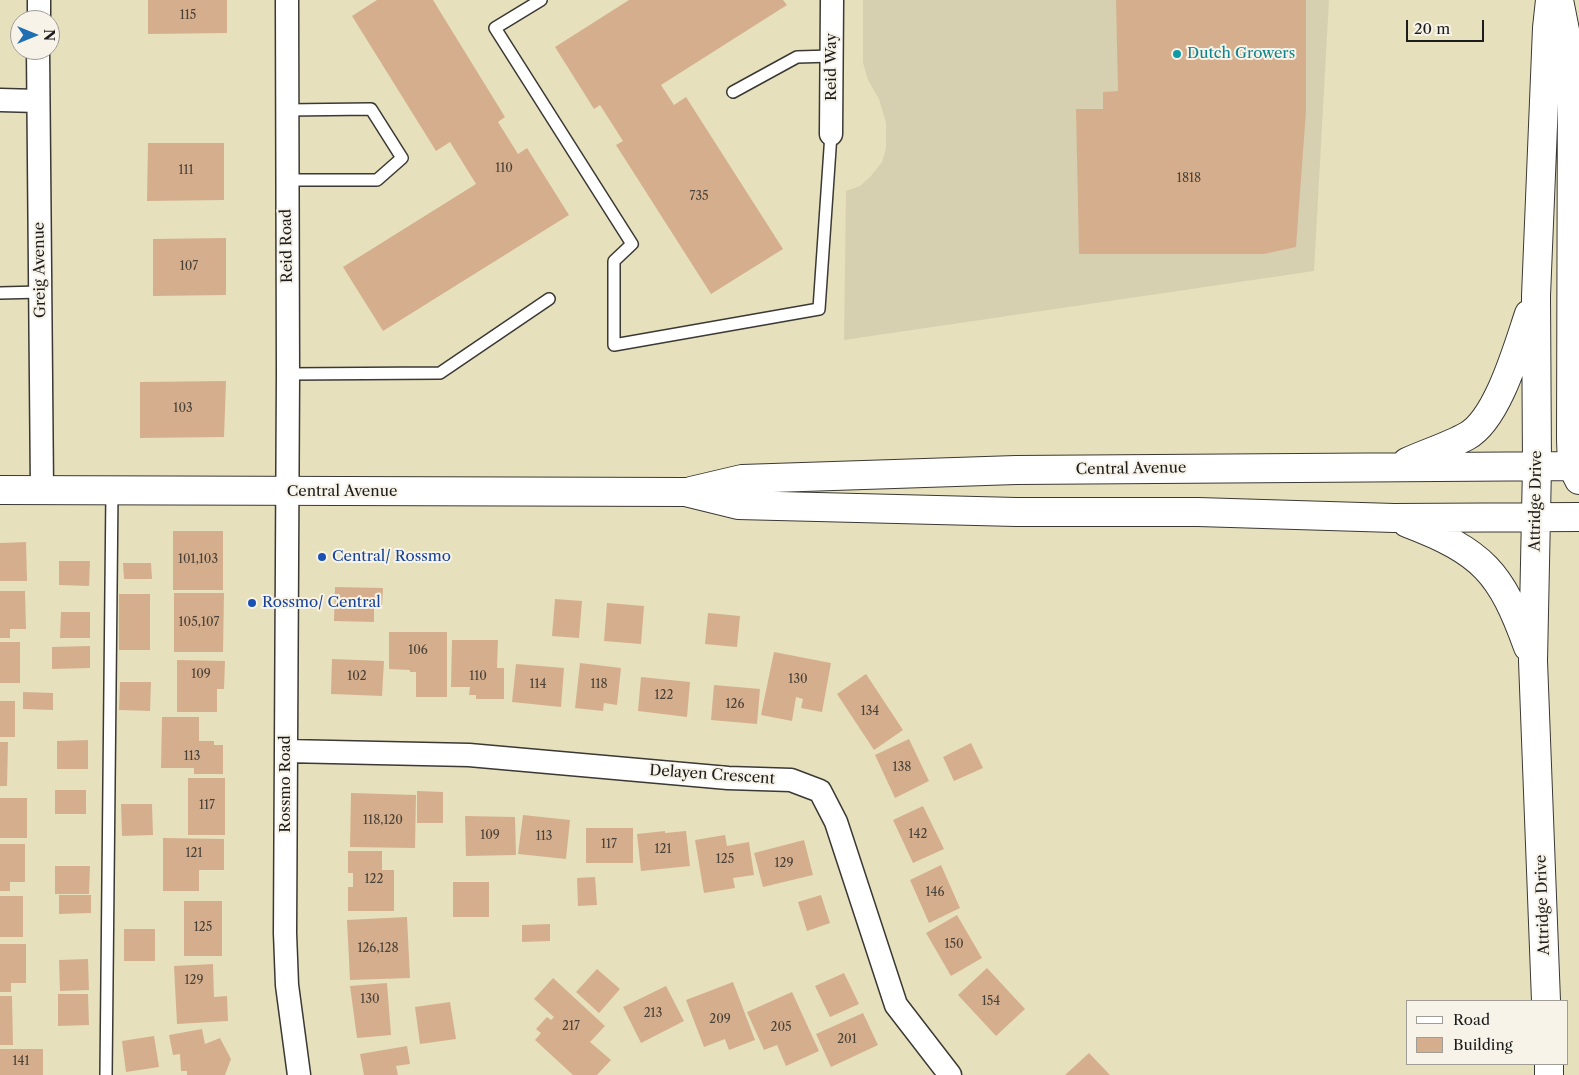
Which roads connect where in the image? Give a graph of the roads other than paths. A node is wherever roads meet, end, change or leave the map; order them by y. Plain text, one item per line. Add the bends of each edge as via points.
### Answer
1 (287, 0) edge
2 (541, 0) edge
3 (832, 0) edge
4 (1550, 0) edge
5 (1559, 0) edge
6 (832, 56) junction
7 (38, 60) edge
8 (733, 92) dead end
9 (0, 100) edge
10 (38, 101) junction
11 (286, 110) junction
12 (831, 134) joint
13 (286, 180) junction
14 (0, 292) edge
15 (41, 292) junction
16 (1536, 296) junction
17 (549, 299) dead end
18 (288, 374) junction
19 (1537, 466) junction
20 (1395, 467) junction
21 (1577, 471) edge
22 (0, 490) edge
23 (42, 490) junction
24 (112, 491) junction
25 (286, 491) junction
26 (685, 492) junction
27 (1536, 516) junction
28 (1579, 517) edge
29 (1394, 518) junction
30 (1533, 661) junction
31 (286, 751) junction
32 (1546, 1000) edge
33 (106, 1075) edge
34 (299, 1075) edge
35 (950, 1075) edge

1 - 11 street, Reid Road
2 - 12 lane via 495,28 632,244 614,261 614,345 819,309
3 - 6 street, Reid Way
4 - 16 main road, Attridge Drive
5 - 21 main road via 1572,66
6 - 8 lane via 797,57
6 - 12 street, Reid Way
7 - 10 street, Greig Avenue
9 - 10 street
10 - 15 street, Greig Avenue
11 - 13 street, Reid Road
11 - 13 lane via 371,109 402,158 378,180
13 - 18 street, Reid Road
14 - 15 lane
15 - 23 street, Greig Avenue
16 - 19 main road, Attridge Drive
16 - 20 main road via 1508,375 1480,425 1469,435
17 - 18 lane via 440,373
18 - 25 street, Reid Road
19 - 20 main road, Central Avenue
19 - 21 main road, Central Avenue
19 - 27 main road, Attridge Drive
20 - 26 main road, Central Avenue via 1016,470 742,479
22 - 23 main road, Central Avenue
23 - 24 main road, Central Avenue
24 - 25 main road, Central Avenue
24 - 33 lane
25 - 26 main road, Central Avenue
25 - 31 street, Rossmo Road
26 - 29 main road, Central Avenue via 738,505
27 - 28 main road, Central Avenue
27 - 29 main road, Central Avenue
27 - 30 main road, Attridge Drive
29 - 30 main road via 1459,545 1484,565 1503,589 1516,614
30 - 32 main road, Attridge Drive
31 - 34 street, Rossmo Road via 287,985
31 - 35 street, Delayen Crescent via 470,755 728,778 791,780 820,791 836,822 896,1005

